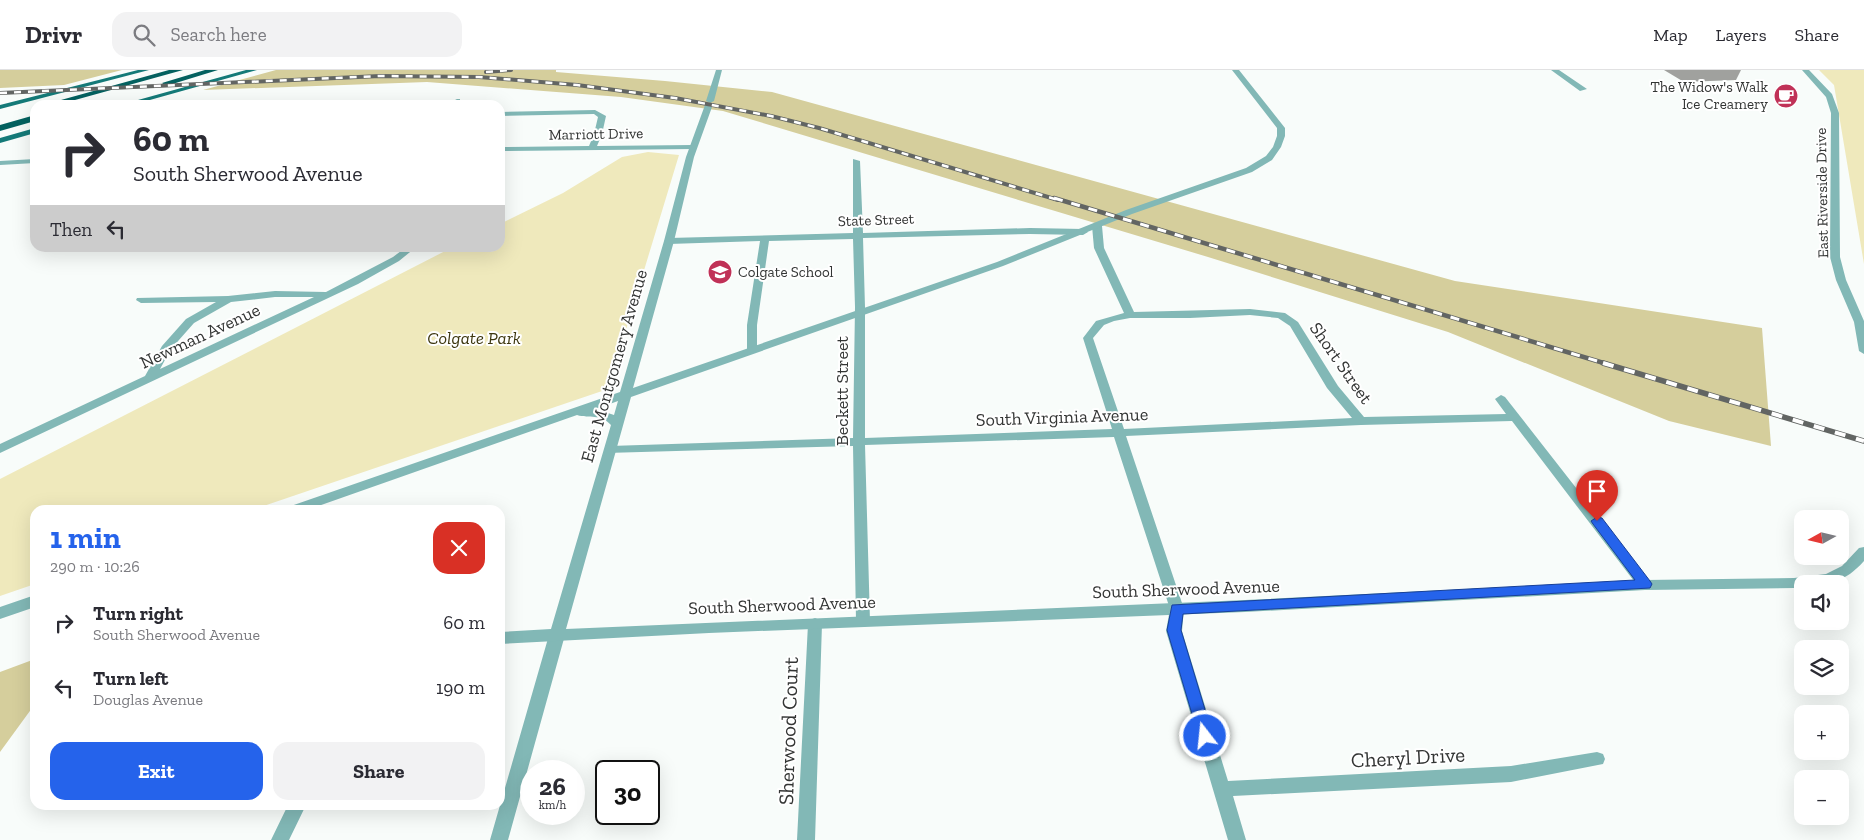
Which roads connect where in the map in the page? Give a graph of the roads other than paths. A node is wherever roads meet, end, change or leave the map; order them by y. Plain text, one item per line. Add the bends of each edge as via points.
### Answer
1 (146, 70) edge
2 (178, 70) edge
3 (214, 70) edge
4 (252, 70) edge
5 (719, 70) edge
6 (1235, 70) edge
7 (1554, 70) edge
8 (1805, 70) edge
9 (1583, 89) dead end
10 (66, 100) edge
11 (102, 100) edge
12 (142, 100) edge
13 (0, 107) edge
14 (30, 109) edge
15 (505, 114) edge
16 (0, 117) edge
17 (30, 119) edge
18 (0, 128) edge
19 (30, 130) edge
20 (0, 139) edge
21 (592, 147) junction
22 (693, 147) junction
23 (505, 149) edge
24 (30, 161) edge
25 (856, 161) dead end
26 (0, 163) edge
27 (1097, 226) junction
28 (1083, 232) junction
29 (859, 236) junction
30 (765, 238) junction
31 (669, 241) junction
32 (405, 252) edge
33 (328, 294) junction
34 (141, 300) dead end
35 (228, 300) junction
36 (860, 314) junction
37 (1130, 316) junction
38 (752, 350) junction
39 (1864, 351) edge
40 (149, 379) junction
41 (626, 393) junction
42 (1501, 399) dead end
43 (564, 416) junction
44 (1515, 417) junction
45 (1361, 421) junction
46 (617, 424) junction
47 (1120, 432) junction
48 (859, 442) junction
49 (0, 450) edge
50 (610, 450) junction
51 (306, 505) edge
52 (1864, 552) edge
53 (1646, 584) junction
54 (30, 603) edge
55 (1177, 609) junction
56 (0, 614) edge
57 (863, 621) junction
58 (815, 624) junction
59 (558, 635) junction
60 (505, 638) edge
61 (1597, 760) dead end
62 (1221, 789) junction
63 (295, 810) edge
64 (280, 840) edge
65 (499, 840) edge
66 (806, 840) edge
67 (1237, 840) edge

1 - 13 main road
2 - 10 highway
3 - 11 highway
4 - 12 main road
5 - 22 street, East Montgomery Avenue
6 - 27 street via 1281,128 1277,147 1269,158 1249,170
7 - 9 street
8 - 39 street, East Riverside Drive via 1829,96 1835,113 1835,257 1859,322
14 - 16 highway
15 - 21 street via 595,112 602,116
17 - 18 highway
19 - 20 main road
21 - 22 street, Marriott Drive
21 - 23 street, Marriott Drive
22 - 31 street, East Montgomery Avenue
24 - 26 street
25 - 29 street, Beckett Street
27 - 28 street
27 - 37 street via 1099,248
28 - 29 street, State Street
28 - 36 street
29 - 30 street, State Street
29 - 36 street, Beckett Street
30 - 31 street, State Street
30 - 38 street via 752,325
31 - 41 street, East Montgomery Avenue
32 - 33 street, Newman Avenue
33 - 35 street via 275,294
33 - 40 street, Newman Avenue
34 - 35 street
35 - 40 street via 190,321 166,348
36 - 38 street
36 - 48 street, Beckett Street
37 - 45 street, Short Street via 1266,312 1281,316 1294,324 1334,388
37 - 47 street via 1106,318 1093,328 1088,338
38 - 41 street
40 - 49 street, Newman Avenue
41 - 43 street
41 - 46 street, East Montgomery Avenue
42 - 44 street
43 - 46 street via 586,412 604,414
43 - 51 street
44 - 45 street, South Virginia Avenue
44 - 53 street
45 - 47 street, South Virginia Avenue
46 - 50 street, East Montgomery Avenue
47 - 48 street, South Virginia Avenue
47 - 55 street
48 - 50 street, South Virginia Avenue
48 - 57 street, Beckett Street
50 - 59 street, East Montgomery Avenue
52 - 53 street, South Sherwood Avenue via 1847,570 1828,579 1794,584
53 - 55 street, South Sherwood Avenue
54 - 56 street
55 - 57 street, South Sherwood Avenue
55 - 62 street via 1174,630
57 - 58 street, South Sherwood Avenue
58 - 59 street, South Sherwood Avenue
58 - 66 street, Sherwood Court
59 - 60 street, South Sherwood Avenue
59 - 65 street, East Montgomery Avenue
61 - 62 street, Cheryl Drive via 1511,774
62 - 67 street
63 - 64 street

